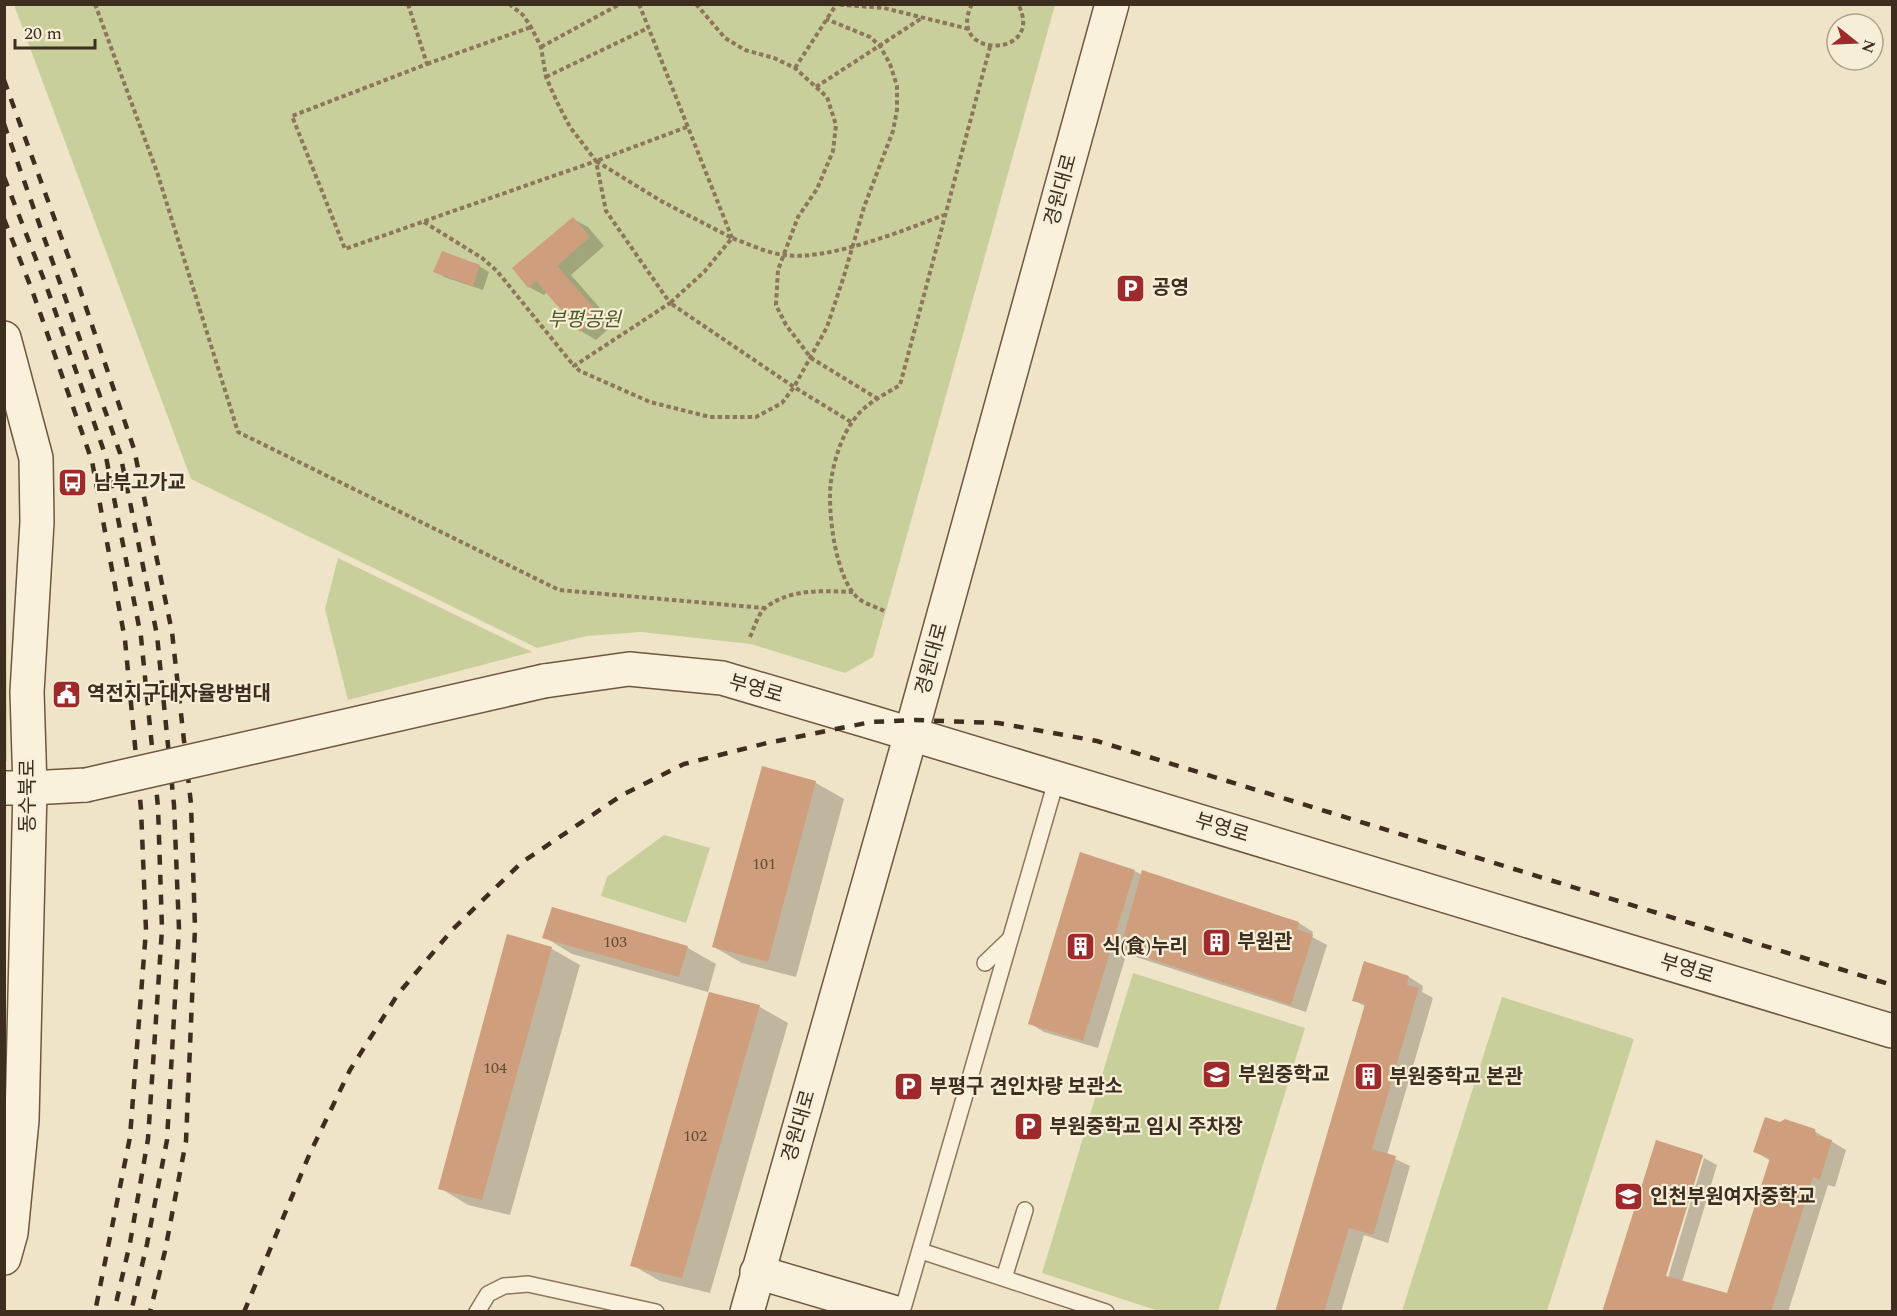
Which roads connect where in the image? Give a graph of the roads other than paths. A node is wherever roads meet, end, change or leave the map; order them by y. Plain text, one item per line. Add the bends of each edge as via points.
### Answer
1 (1112, 4) edge
2 (4, 338) edge
3 (911, 734) junction
4 (1057, 778) junction
5 (17, 788) edge
6 (1011, 938) junction
7 (985, 963) dead end
8 (1893, 1031) edge
9 (13, 1121) edge
10 (1025, 1210) dead end
11 (921, 1251) junction
12 (4, 1258) edge
13 (757, 1272) junction
14 (1004, 1278) junction
15 (477, 1311) edge
16 (656, 1311) edge
17 (747, 1311) edge
18 (894, 1311) edge
19 (902, 1311) edge
20 (1106, 1311) edge

1 - 3 street, 경원대로
2 - 5 street, 동수북로 via 36,458 37,522
3 - 4 street, 부영로
3 - 5 street, 부영로, bridge via 722,678 629,669 544,681 86,784
3 - 13 street, 경원대로
4 - 6 lane
4 - 8 street, 부영로
5 - 9 street, 동수북로
6 - 7 lane
6 - 11 lane
9 - 12 street, 동수북로 via 11,1233
10 - 14 lane
11 - 14 lane
11 - 19 lane
13 - 17 street, 경원대로
13 - 18 street
14 - 20 lane
15 - 16 lane via 488,1294 504,1286 528,1284

